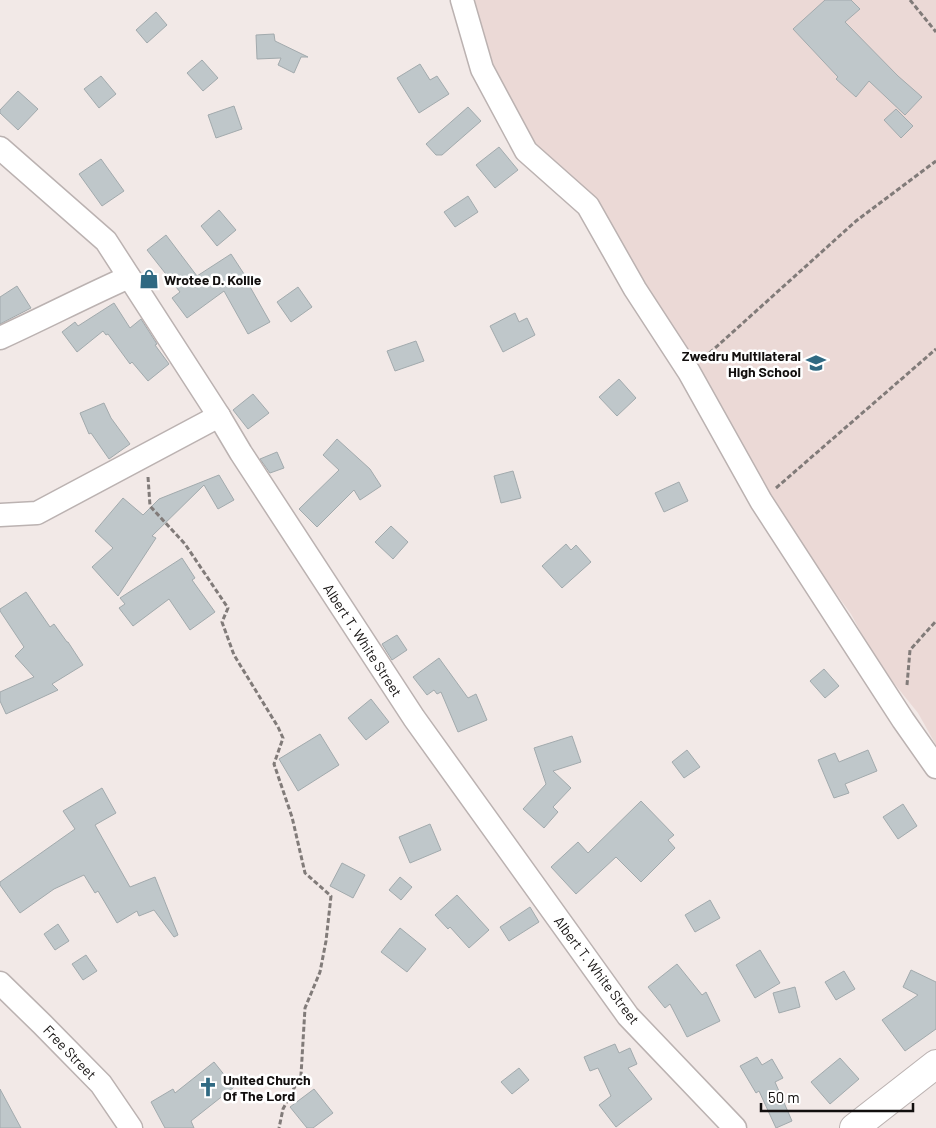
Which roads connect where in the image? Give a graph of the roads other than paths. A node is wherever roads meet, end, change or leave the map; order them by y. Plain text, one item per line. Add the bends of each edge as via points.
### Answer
1 (462, 0) edge
2 (0, 148) edge
3 (130, 277) junction
4 (0, 338) edge
5 (219, 416) junction
6 (0, 515) edge
7 (936, 767) edge
8 (0, 983) edge
9 (936, 1064) edge
10 (131, 1128) edge
11 (735, 1128) edge
12 (854, 1128) edge

1 - 7 street via 482,69 526,151 588,206 635,289 689,372 761,501
2 - 3 street, Albert T. White Street via 106,241
3 - 4 street
3 - 5 street, Albert T. White Street
5 - 6 street via 37,513
5 - 11 street, Albert T. White Street via 414,718 628,1016
8 - 10 street, Free Street via 101,1084
9 - 12 street

